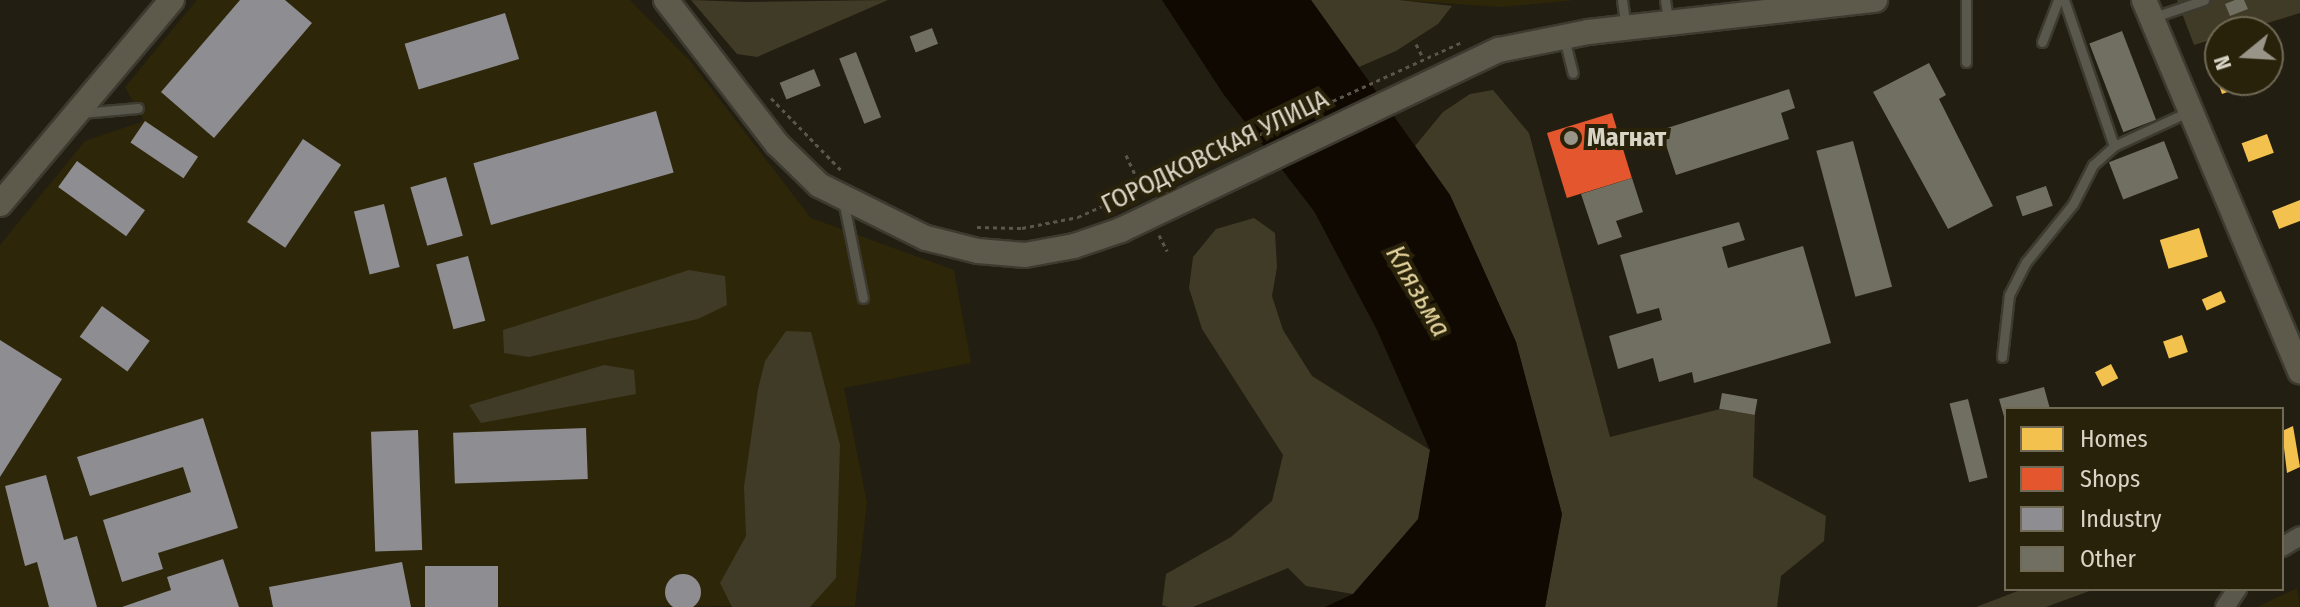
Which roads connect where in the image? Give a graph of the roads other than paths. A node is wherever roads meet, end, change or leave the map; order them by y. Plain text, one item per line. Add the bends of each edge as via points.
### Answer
1 (172, 0) edge
2 (666, 0) edge
3 (1622, 0) edge
4 (1875, 0) edge
5 (1966, 0) edge
6 (2061, 0) edge
7 (2204, 0) edge
8 (2147, 9) edge
9 (1666, 11) edge
10 (1626, 27) junction
11 (1563, 35) junction
12 (2042, 42) dead end
13 (1966, 62) dead end
14 (1573, 73) dead end
15 (138, 108) dead end
16 (2190, 111) junction
17 (76, 113) junction
18 (2114, 146) junction
19 (847, 189) junction
20 (0, 204) edge
21 (863, 298) dead end
22 (2002, 357) dead end
23 (2300, 372) edge

1 - 17 main road
2 - 19 main road, ГОРОДКОВСКАЯ УЛИЦА via 777,144 819,185
3 - 10 lane
4 - 9 main road, ГОРОДКОВСКАЯ УЛИЦА
5 - 13 lane
6 - 12 lane
6 - 18 lane
7 - 8 lane
8 - 16 main road
9 - 10 main road, ГОРОДКОВСКАЯ УЛИЦА
10 - 11 main road, ГОРОДКОВСКАЯ УЛИЦА
11 - 14 lane
11 - 19 main road, ГОРОДКОВСКАЯ УЛИЦА via 1428,68 1154,222 1074,246 1003,254 926,238
15 - 17 lane
16 - 18 lane
16 - 23 main road
17 - 20 main road
18 - 22 lane via 2093,165 2073,204 2026,262 2009,295
19 - 21 lane

